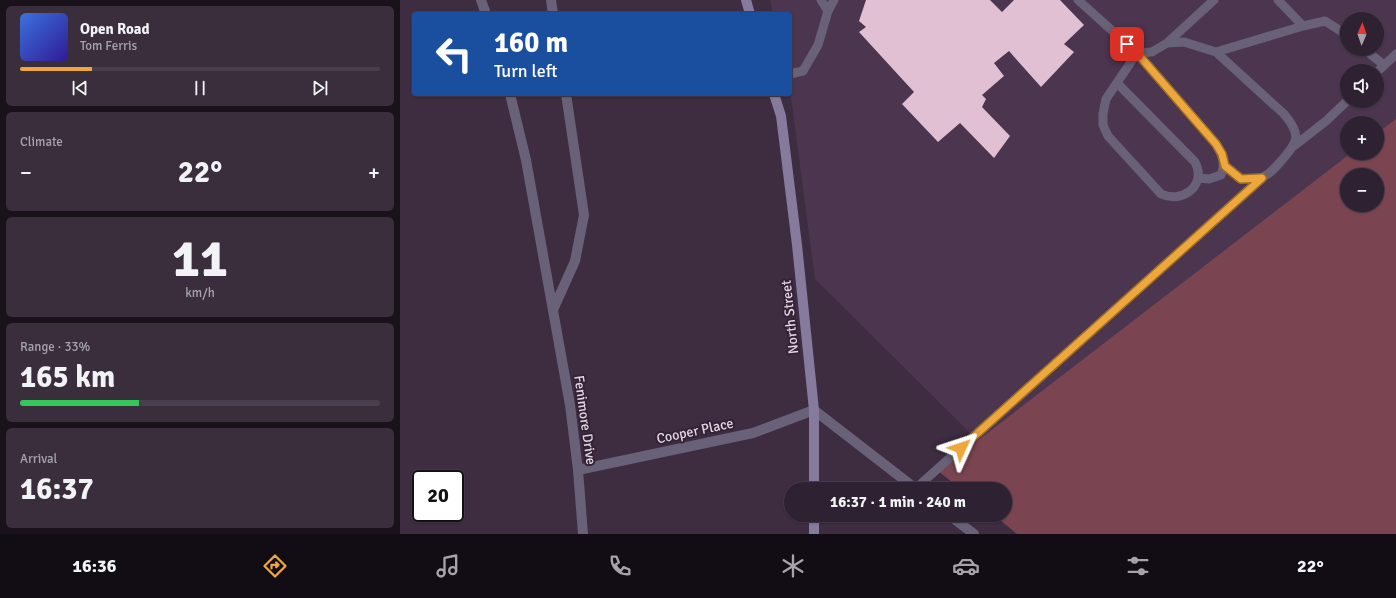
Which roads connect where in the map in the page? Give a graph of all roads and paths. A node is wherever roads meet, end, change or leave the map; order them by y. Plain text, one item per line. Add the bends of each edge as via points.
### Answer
1 (481, 0) edge
2 (551, 0) edge
3 (746, 0) edge
4 (821, 0) edge
5 (834, 0) edge
6 (1078, 0) edge
7 (1214, 0) edge
8 (1278, 0) edge
9 (828, 11) junction
10 (485, 12) edge
11 (553, 12) edge
12 (749, 12) edge
13 (1303, 26) junction
14 (1340, 30) edge
15 (1167, 43) junction
16 (1216, 52) junction
17 (1137, 53) junction
18 (1396, 54) edge
19 (1373, 56) edge
20 (1383, 64) edge
21 (1384, 65) edge
22 (792, 74) edge
23 (1117, 83) junction
24 (510, 96) edge
25 (566, 96) edge
26 (775, 96) edge
27 (1340, 108) edge
28 (1294, 146) junction
29 (1225, 166) junction
30 (1199, 178) junction
31 (1262, 178) junction
32 (554, 310) junction
33 (814, 410) junction
34 (578, 470) junction
35 (814, 482) edge
36 (907, 482) edge
37 (924, 482) edge
38 (814, 522) edge
39 (958, 522) edge
40 (583, 534) edge
41 (814, 534) edge
42 (974, 534) edge

1 - 10 street
2 - 11 street
3 - 12 main road
4 - 9 lane
5 - 9 lane
6 - 17 lane
7 - 15 lane
8 - 13 lane
9 - 22 lane via 818,45 803,71
13 - 14 lane via 1326,21
13 - 16 lane
15 - 16 lane via 1184,42
15 - 17 lane via 1152,52
16 - 28 lane via 1292,123 1296,132
17 - 23 lane
17 - 29 lane via 1216,144
18 - 21 lane
19 - 20 lane
23 - 30 lane via 1195,162
23 - 30 lane via 1103,106 1103,124 1113,143 1161,194 1168,197 1184,195
24 - 32 street, Fenimore Drive via 526,160
25 - 32 street via 584,216 575,260
26 - 33 main road, North Street via 781,116
27 - 28 lane
28 - 31 lane via 1276,167
29 - 30 lane via 1221,175 1209,179
29 - 31 lane via 1241,179
31 - 37 lane
32 - 34 street, Fenimore Drive
33 - 34 street, Cooper Place via 753,433
33 - 35 main road, North Street
33 - 36 street
34 - 40 street, Fenimore Drive
38 - 41 main road
39 - 42 street

